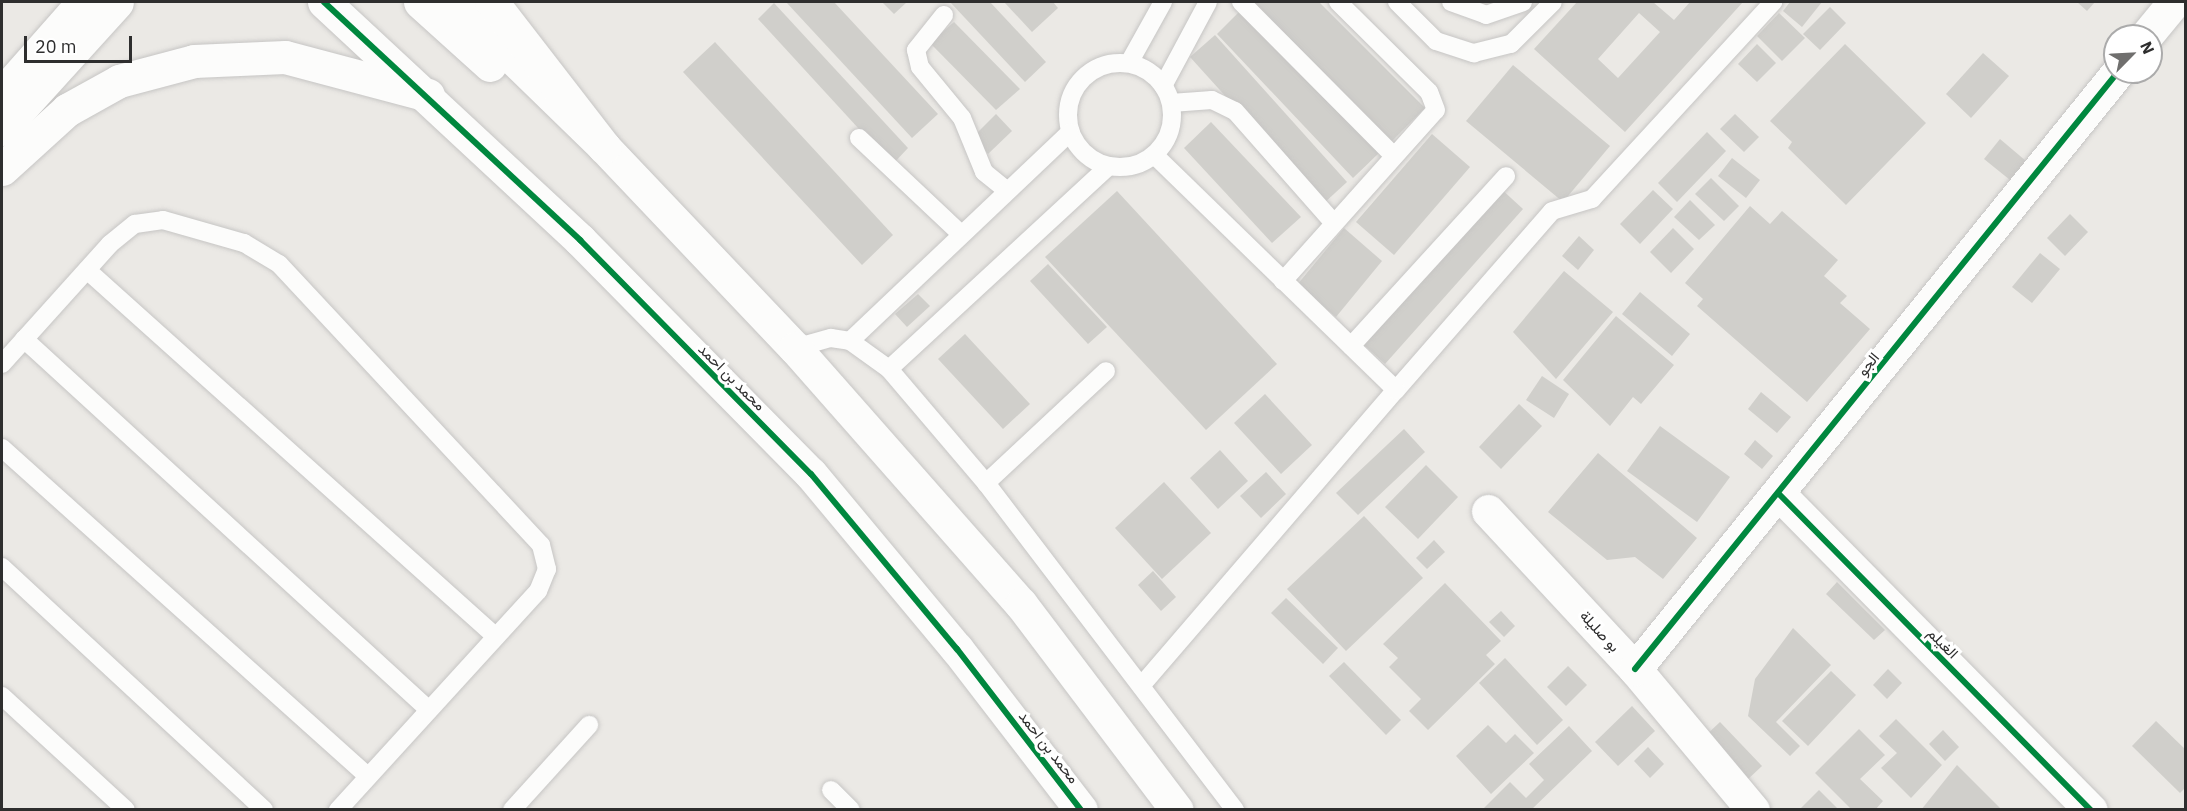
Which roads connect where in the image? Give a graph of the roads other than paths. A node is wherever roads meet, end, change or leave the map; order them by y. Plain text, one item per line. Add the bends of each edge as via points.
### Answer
1 (83, 2) edge
2 (117, 2) edge
3 (324, 2) edge
4 (420, 2) edge
5 (455, 2) edge
6 (492, 2) edge
7 (1163, 2) edge
8 (1208, 2) edge
9 (1241, 2) edge
10 (1338, 2) edge
11 (1397, 2) edge
12 (1451, 2) edge
13 (1523, 2) edge
14 (1553, 2) edge
15 (1773, 2) edge
16 (2174, 2) edge
17 (944, 15) dead end
18 (2156, 24) edge
19 (1129, 63) junction
20 (2108, 84) edge
21 (1163, 86) junction
22 (2, 94) edge
23 (428, 95) junction
24 (1171, 103) junction
25 (573, 117) junction
26 (2, 129) edge
27 (1070, 132) junction
28 (859, 138) dead end
29 (604, 147) junction
30 (1154, 155) junction
31 (1393, 155) junction
32 (1108, 166) junction
33 (2, 169) edge
34 (1506, 176) dead end
35 (1006, 190) junction
36 (1333, 222) junction
37 (961, 234) junction
38 (87, 270) junction
39 (1283, 281) junction
40 (24, 339) junction
41 (850, 341) junction
42 (1351, 346) junction
43 (795, 348) junction
44 (2, 364) edge
45 (889, 369) junction
46 (1106, 371) dead end
47 (1396, 390) junction
48 (2, 448) edge
49 (986, 483) junction
50 (1779, 494) junction
51 (1488, 511) dead end
52 (2, 567) edge
53 (495, 636) junction
54 (1635, 669) junction
55 (1141, 686) junction
56 (2, 696) edge
57 (429, 710) junction
58 (589, 725) dead end
59 (368, 776) junction
60 (831, 790) dead end
61 (126, 810) edge
62 (264, 810) edge
63 (338, 810) edge
64 (512, 810) edge
65 (850, 810) edge
66 (1081, 810) edge
67 (1177, 810) edge
68 (1234, 810) edge
69 (1753, 810) edge
70 (2091, 810) edge

1 - 22 street
2 - 26 street
3 - 23 street, محمد بن احمد
4 - 25 street via 536,107
5 - 25 street
6 - 29 street
7 - 19 lane
8 - 21 lane
9 - 31 lane
10 - 31 lane via 1436,101 1436,110
11 - 14 lane via 1436,41 1474,53 1511,44
12 - 13 lane via 1486,15
15 - 47 lane via 1592,199 1552,211
16 - 18 street
17 - 35 lane via 916,50 920,67 962,118 984,172
19 - 21 lane
19 - 27 lane via 1107,63 1087,73 1074,89 1067,110
20 - 50 street, الجو
21 - 24 lane
23 - 33 street via 285,57 194,60 119,81 67,110
23 - 66 street, محمد بن احمد via 811,474 957,649
24 - 30 lane via 1166,140
24 - 36 lane via 1212,100 1235,111
25 - 29 street
27 - 32 lane via 1092,160
27 - 35 lane
28 - 37 lane
29 - 43 street
30 - 32 lane via 1125,167
30 - 39 lane
31 - 36 lane
32 - 45 lane
34 - 42 lane
35 - 37 lane
36 - 39 lane
37 - 41 lane
38 - 40 lane
38 - 53 lane
38 - 53 lane via 121,232 149,220 244,243 279,264 541,545 545,580
39 - 42 lane
40 - 44 lane
40 - 57 lane
41 - 43 lane via 831,338
41 - 45 lane
42 - 47 lane
43 - 67 street via 1021,604
45 - 49 lane
46 - 49 lane
47 - 55 lane
48 - 59 lane
49 - 55 lane
50 - 54 street, الجو
50 - 70 street, الغيلم
51 - 54 street, بو صليلة
52 - 62 lane
53 - 57 lane
54 - 69 street, بو صليلة
55 - 68 lane
56 - 61 lane
57 - 59 lane
58 - 64 lane
59 - 63 lane
60 - 65 lane

